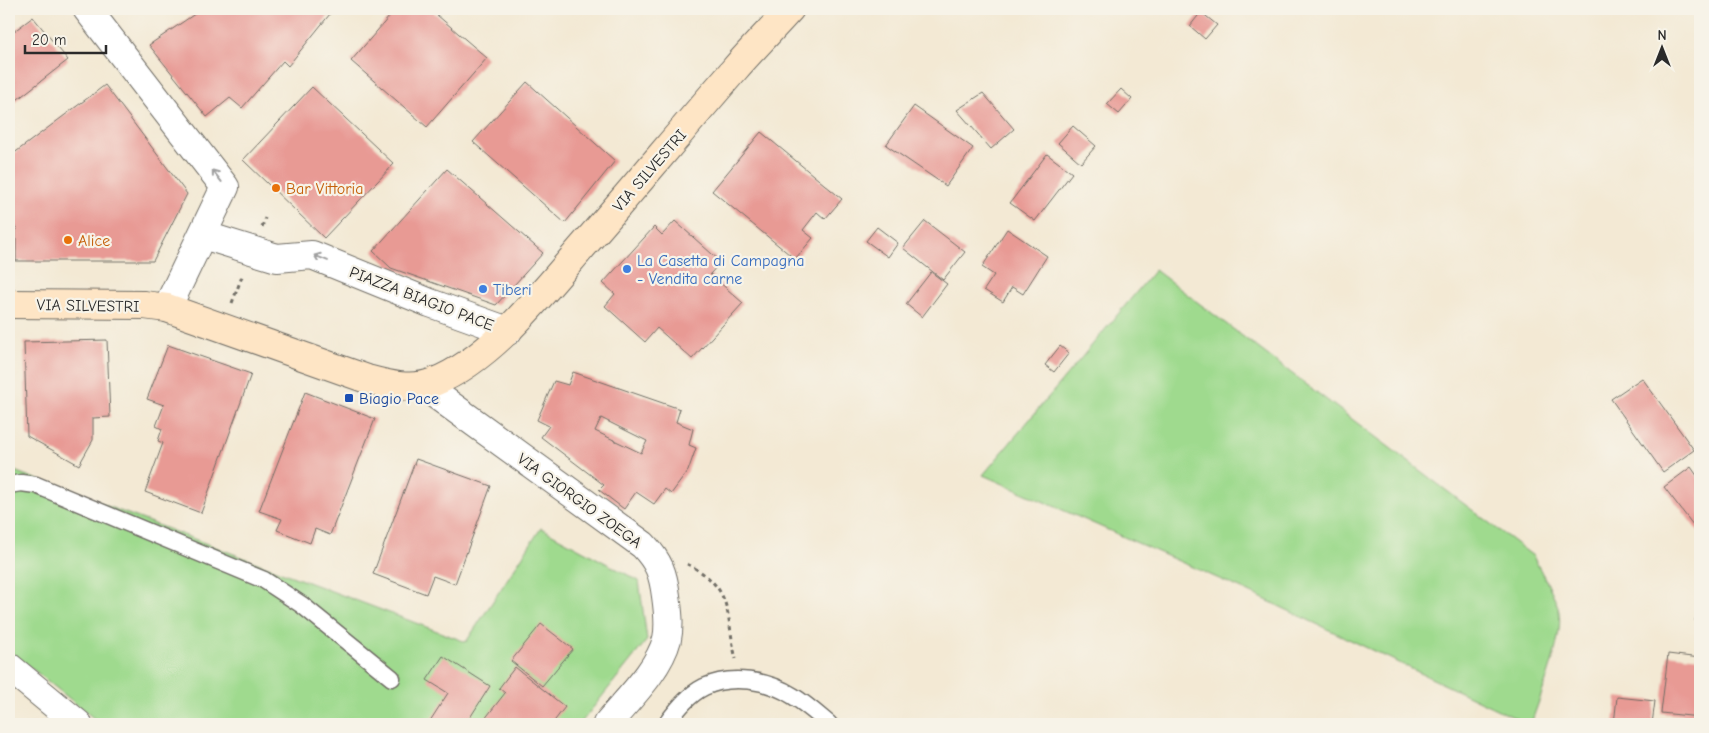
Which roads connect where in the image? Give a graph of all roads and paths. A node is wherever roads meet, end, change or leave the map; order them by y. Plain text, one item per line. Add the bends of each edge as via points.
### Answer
1 (88, 9) edge
2 (790, 9) edge
3 (203, 235) junction
4 (9, 304) edge
5 (168, 308) junction
6 (508, 331) junction
7 (424, 386) junction
8 (9, 485) edge
9 (700, 571) dead end
10 (737, 662) dead end
11 (9, 667) edge
12 (392, 678) dead end
13 (78, 724) edge
14 (607, 724) edge
15 (666, 724) edge
16 (829, 724) edge

3 -> 1 street via 226,187
2 - 6 main road, VIA SILVESTRI
3 - 5 street
6 -> 3 street, PIAZZA BIAGIO PACE via 312,255 277,258
4 - 5 main road, VIA SILVESTRI
5 - 7 main road, PIAZZA BIAGIO PACE via 368,379 402,386
6 - 7 main road, PIAZZA BIAGIO PACE via 458,370
7 - 14 street, VIA GIORGIO ZOEGA via 643,545 659,564 668,606 667,639 650,672
8 - 12 lane via 36,485 264,580 302,605
9 - 10 path via 718,588 725,601
11 - 13 street
15 - 16 lane via 685,701 703,688 731,680 780,689

